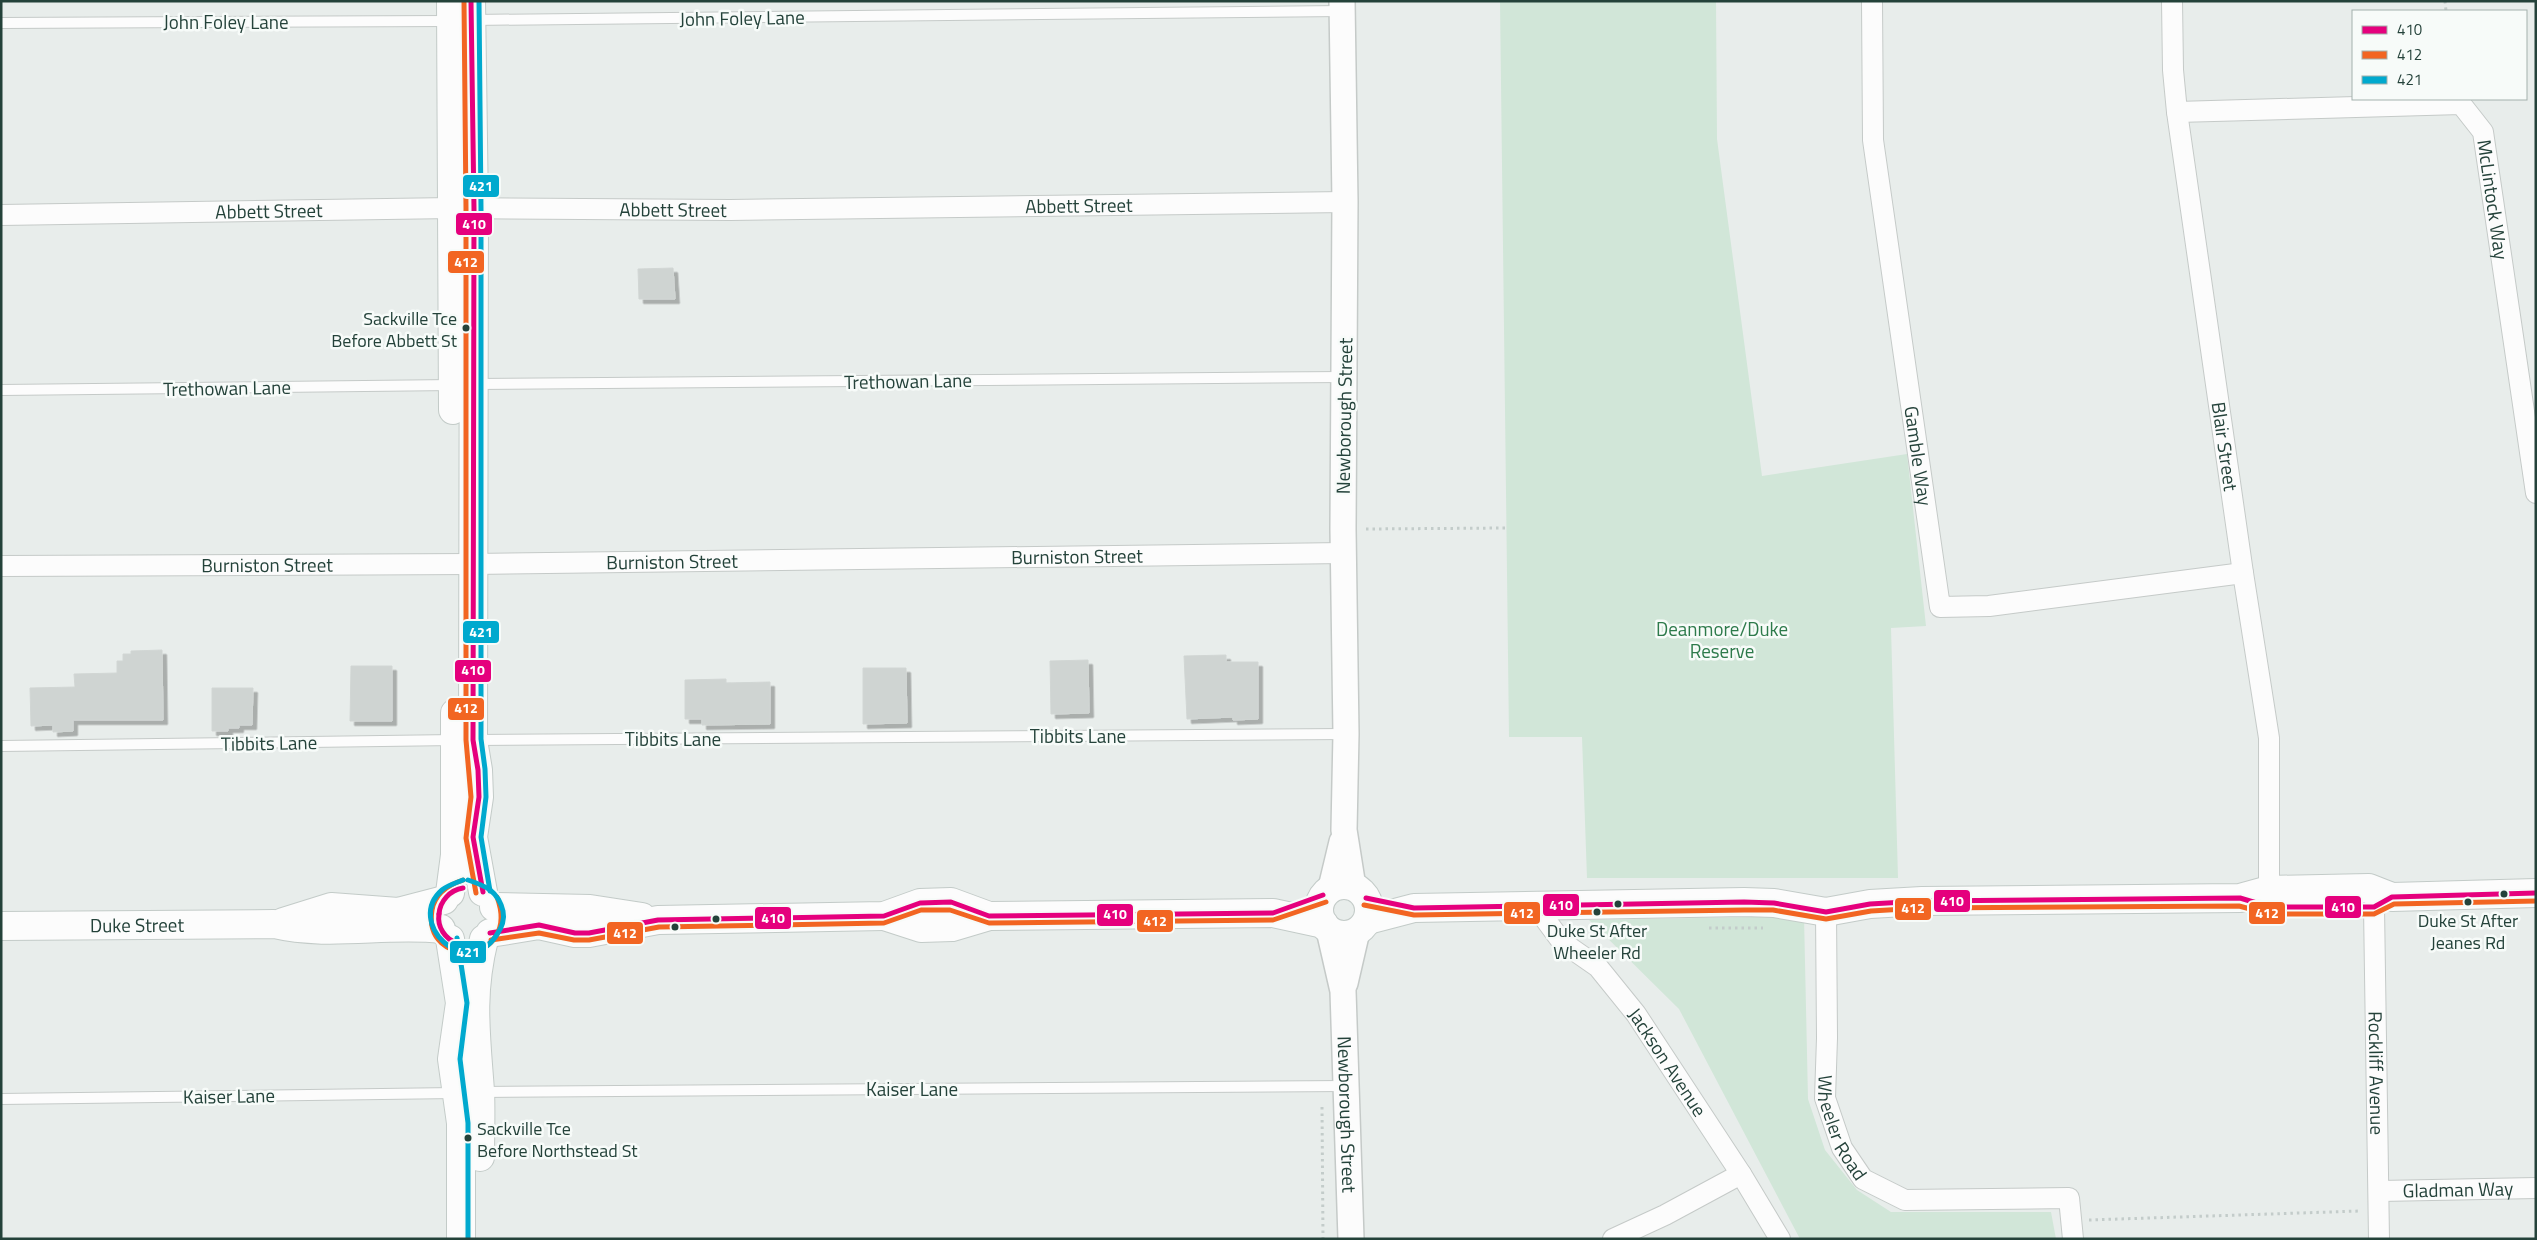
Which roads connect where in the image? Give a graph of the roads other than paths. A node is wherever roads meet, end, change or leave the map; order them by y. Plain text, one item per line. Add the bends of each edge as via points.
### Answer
1 (1872, 1) edge
2 (2172, 1) edge
3 (1342, 6) edge
4 (461, 11) edge
5 (1, 23) edge
6 (2177, 112) junction
7 (1345, 202) junction
8 (463, 208) junction
9 (1, 215) edge
10 (1344, 377) junction
11 (463, 385) junction
12 (1, 390) edge
13 (2536, 493) edge
14 (1343, 541) junction
15 (463, 564) junction
16 (1, 566) edge
17 (2243, 573) junction
18 (1346, 734) junction
19 (464, 740) junction
20 (1, 746) edge
21 (2269, 890) junction
22 (2536, 893) edge
23 (447, 896) junction
24 (2240, 898) junction
25 (2383, 902) junction
26 (1350, 903) junction
27 (1534, 904) junction
28 (1826, 912) junction
29 (1273, 913) junction
30 (488, 918) junction
31 (274, 924) junction
32 (1, 926) edge
33 (1326, 927) junction
34 (446, 934) junction
35 (1343, 991) junction
36 (1334, 1086) junction
37 (469, 1092) junction
38 (1, 1099) edge
39 (1740, 1174) junction
40 (2536, 1188) edge
41 (2379, 1201) junction
42 (2072, 1230) edge
43 (461, 1239) edge
44 (480, 1239) edge
45 (1351, 1239) edge
46 (1613, 1239) edge
47 (1780, 1239) edge
48 (2378, 1239) edge

1 - 17 street, Gamble Way via 1873,140 1940,607 1989,606
2 - 6 street, Blair Street
3 - 4 lane, John Foley Lane
3 - 7 street, Newborough Street
4 - 5 lane, John Foley Lane
4 - 8 main road
6 - 13 street, McLintock Way via 2461,104 2483,132
6 - 17 street, Blair Street
7 - 8 street, Abbett Street via 730,210
7 - 10 street, Newborough Street
8 - 9 street, Abbett Street
8 - 11 main road
10 - 11 lane, Trethowan Lane
10 - 14 street, Newborough Street
11 - 12 lane, Trethowan Lane
11 - 15 main road
14 - 15 street, Burniston Street
14 - 18 street, Newborough Street
15 - 16 street, Burniston Street
15 - 19 main road
17 - 21 street, Blair Street via 2269,738
18 - 19 lane, Tibbits Lane
18 - 26 street, Newborough Street via 1344,830
19 - 20 lane, Tibbits Lane
19 - 23 main road via 455,855
19 - 30 main road via 478,770 479,797 473,837
21 - 24 main road
21 - 25 main road via 2369,888
22 - 25 main road
23 - 30 main road via 466,887
23 - 31 main road, Duke Street via 398,912 331,907
23 - 34 main road via 438,914
24 - 25 main road via 2270,908
24 - 28 main road via 1922,901 1870,904
25 - 41 street, Rockliff Avenue
26 - 27 main road via 1414,908
26 - 29 main road
26 - 33 main road via 1346,935
26 - 35 street, Newborough Street
27 - 28 main road via 1744,902 1774,903
27 - 39 street, Jackson Avenue via 1562,942 1598,967 1636,1014
28 - 42 street, Wheeler Road via 1828,1038 1824,1098 1842,1148 1863,1179 1905,1200 2068,1198
29 - 30 main road via 989,916 951,902 920,902 884,916 658,920 589,932
29 - 33 main road
30 - 34 main road via 467,945
30 - 37 main road via 477,968
31 - 32 main road, Duke Street
31 - 34 main road, Duke Street via 306,929 422,927
33 - 35 street, Newborough Street
34 - 37 main road via 460,1003 452,1059
35 - 36 street, Newborough Street
36 - 37 lane, Kaiser Lane
36 - 45 street, Newborough Street
37 - 38 lane, Kaiser Lane
37 - 43 main road via 461,1123
37 - 44 main road
39 - 46 street
39 - 47 street, Jackson Avenue
40 - 41 street, Gladman Way
41 - 48 street, Rockliff Avenue

